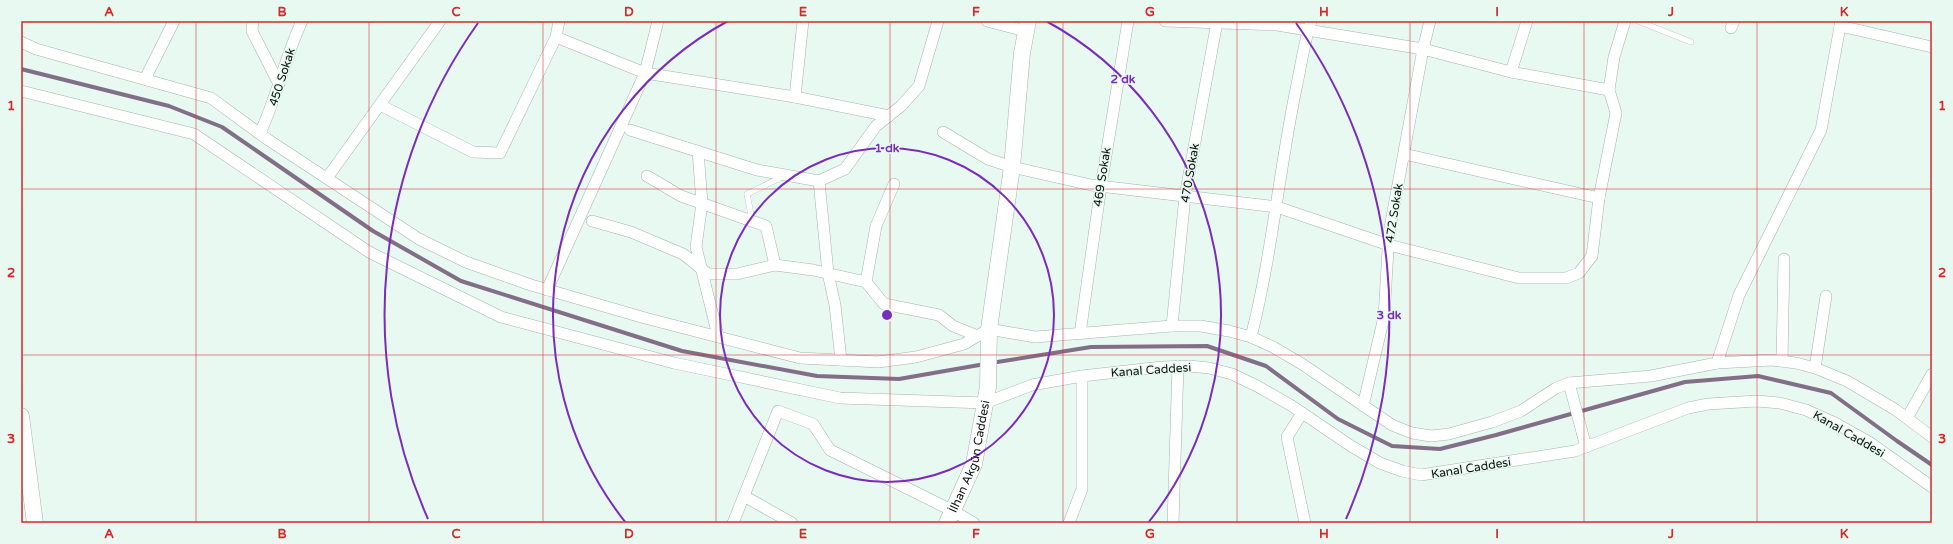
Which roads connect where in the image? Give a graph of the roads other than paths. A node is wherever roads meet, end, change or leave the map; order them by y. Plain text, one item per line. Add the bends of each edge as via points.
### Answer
1 (174, 21) edge
2 (253, 21) edge
3 (302, 21) edge
4 (440, 21) edge
5 (559, 21) edge
6 (658, 21) edge
7 (803, 21) edge
8 (938, 21) edge
9 (987, 21) edge
10 (1128, 21) edge
11 (1165, 21) edge
12 (1430, 21) edge
13 (1527, 21) edge
14 (1625, 21) edge
15 (1638, 21) edge
16 (1225, 22) edge
17 (1841, 24) edge
18 (1027, 26) edge
19 (1310, 26) edge
20 (556, 37) junction
21 (21, 42) edge
22 (1692, 42) dead end
23 (1932, 47) edge
24 (1423, 49) junction
25 (1510, 72) junction
26 (646, 73) junction
27 (145, 80) junction
28 (280, 84) junction
29 (1609, 90) junction
30 (21, 91) edge
31 (794, 97) junction
32 (380, 105) junction
33 (889, 116) junction
34 (630, 130) dead end
35 (943, 132) dead end
36 (260, 134) junction
37 (698, 151) junction
38 (1404, 154) junction
39 (1012, 167) junction
40 (786, 175) junction
41 (647, 176) dead end
42 (328, 178) junction
43 (819, 181) junction
44 (894, 184) dead end
45 (1101, 186) junction
46 (1185, 196) junction
47 (1599, 198) junction
48 (702, 203) junction
49 (1277, 207) junction
50 (752, 220) junction
51 (592, 221) dead end
52 (1389, 245) junction
53 (1784, 259) dead end
54 (775, 266) junction
55 (700, 268) junction
56 (828, 273) junction
57 (866, 282) junction
58 (547, 290) junction
59 (1826, 296) dead end
60 (1172, 326) junction
61 (1080, 334) junction
62 (718, 336) junction
63 (985, 336) junction
64 (1251, 337) junction
65 (841, 360) junction
66 (1782, 362) junction
67 (1717, 363) junction
68 (1178, 366) junction
69 (1815, 368) junction
70 (1932, 374) edge
71 (1082, 376) junction
72 (1569, 383) junction
73 (987, 395) junction
74 (1363, 406) junction
75 (1302, 413) junction
76 (21, 416) edge
77 (1907, 418) junction
78 (1932, 437) edge
79 (1586, 447) junction
80 (1932, 487) edge
81 (744, 496) junction
82 (950, 517) edge
83 (35, 523) edge
84 (733, 523) edge
85 (792, 523) edge
86 (974, 523) edge
87 (1069, 523) edge
88 (1172, 523) edge
89 (1305, 523) edge

1 - 27 street
2 - 28 street via 252,31
3 - 28 street, 450 Sokak
4 - 32 street
5 - 20 street
6 - 26 street
7 - 31 street
8 - 33 street via 919,86
9 - 18 street
10 - 45 street, 469 Sokak
11 - 16 street
12 - 24 street, 472 Sokak
13 - 25 street
14 - 29 street via 1614,57
15 - 22 lane
16 - 19 street
16 - 46 street, 470 Sokak
17 - 23 street
17 - 67 street via 1821,130 1739,295
18 - 39 main road, İlhan Akgün Caddesi via 1022,54
19 - 24 street
19 - 49 street via 1288,127
20 - 26 street
20 - 32 street via 500,153 473,152
21 - 27 street via 36,49
24 - 25 street
24 - 38 street, 472 Sokak
25 - 29 street
26 - 31 street
26 - 58 street
27 - 36 street via 211,98
28 - 36 street, 450 Sokak
29 - 47 street via 1616,113
30 - 73 street via 194,134 369,252 501,317 674,363 840,398
31 - 33 street
32 - 42 street
33 - 43 street via 876,126 845,169
34 - 37 street
35 - 39 street via 988,160
36 - 42 street
37 - 40 street via 757,170
37 - 48 street
38 - 47 street
38 - 52 street, 472 Sokak
39 - 45 street
39 - 63 main road, İlhan Akgün Caddesi
40 - 43 street
40 - 50 lane via 747,194
41 - 48 street via 681,196
42 - 58 street via 419,240 466,262
43 - 56 street
44 - 57 street via 876,226
45 - 46 street
45 - 61 street, 469 Sokak
46 - 49 street
46 - 60 street, 470 Sokak
47 - 52 street via 1592,256 1579,273 1566,278 1519,278
48 - 50 street
48 - 55 street via 696,247
49 - 52 street
49 - 64 street
50 - 54 street via 766,226
51 - 55 street via 631,232 683,254
52 - 74 street, 472 Sokak via 1384,317
53 - 66 street
54 - 55 street via 737,274 708,274
54 - 56 street
55 - 62 street
56 - 57 street
56 - 65 street via 835,305
57 - 63 street via 884,304 939,315 953,326
58 - 62 street
59 - 69 street
60 - 61 street
60 - 64 street via 1201,326
61 - 63 street via 1035,337
62 - 65 street via 800,358
63 - 65 street via 916,357 878,362
63 - 73 main road, İlhan Akgün Caddesi
64 - 74 street via 1302,364
66 - 67 street via 1747,360
66 - 69 street
67 - 72 street via 1651,376
68 - 71 street, Kanal Caddesi
68 - 75 street, Kanal Caddesi via 1209,368 1232,374
68 - 88 street
69 - 77 street via 1848,381
70 - 77 street
71 - 73 street, Kanal Caddesi
71 - 87 street via 1082,490
72 - 74 street via 1556,388 1521,411 1449,434 1431,436 1412,433 1392,425
72 - 79 street
73 - 82 main road, İlhan Akgün Caddesi via 974,464
75 - 79 street, Kanal Caddesi via 1380,463 1420,475 1558,455
75 - 89 street via 1287,437
76 - 83 main road
77 - 78 street
79 - 80 street, Kanal Caddesi via 1688,408 1732,402 1780,403 1806,410 1869,442
81 - 82 street via 778,411 813,424 830,450
81 - 84 street
81 - 85 street
82 - 86 street

